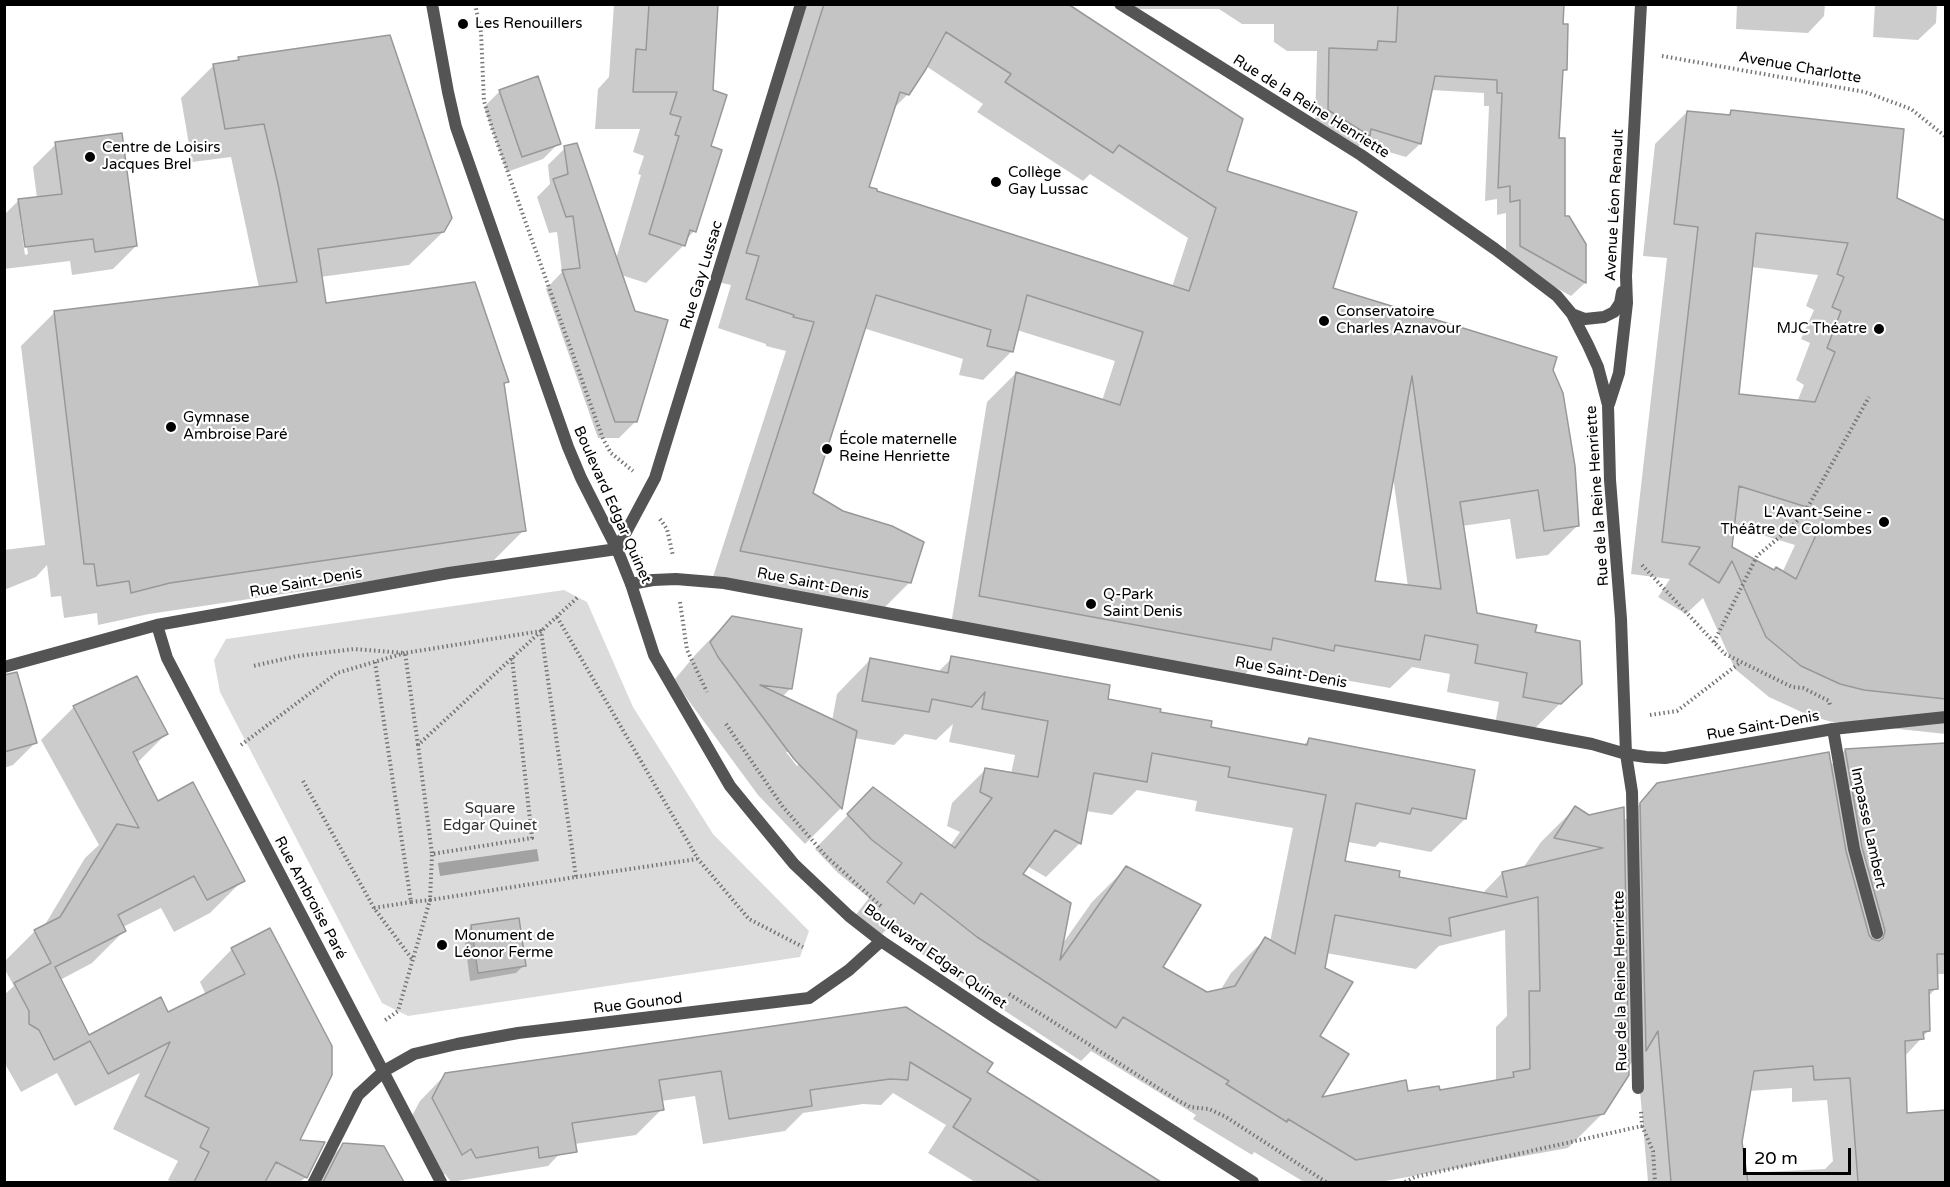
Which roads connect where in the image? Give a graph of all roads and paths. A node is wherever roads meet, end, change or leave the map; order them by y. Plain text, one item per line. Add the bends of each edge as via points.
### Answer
1 (432, 4) edge
2 (475, 4) edge
3 (801, 4) edge
4 (1120, 4) edge
5 (1641, 4) edge
6 (1638, 52) junction
7 (1946, 137) edge
8 (1626, 276) junction
9 (1572, 314) junction
10 (1869, 397) dead end
11 (1608, 405) junction
12 (637, 474) dead end
13 (657, 514) dead end
14 (1615, 540) junction
15 (616, 549) junction
16 (674, 563) dead end
17 (631, 584) junction
18 (578, 597) dead end
19 (680, 603) dead end
20 (557, 617) junction
21 (157, 626) junction
22 (542, 631) junction
23 (1714, 642) junction
24 (405, 653) junction
25 (512, 658) junction
26 (375, 662) junction
27 (1741, 662) junction
28 (253, 666) dead end
29 (4, 668) edge
30 (709, 695) dead end
31 (1829, 701) dead end
32 (1650, 716) dead end
33 (1946, 717) edge
34 (724, 721) dead end
35 (1833, 729) junction
36 (246, 742) dead end
37 (418, 745) junction
38 (1626, 754) junction
39 (303, 781) dead end
40 (432, 854) junction
41 (698, 859) junction
42 (576, 878) junction
43 (430, 900) junction
44 (411, 902) junction
45 (374, 908) junction
46 (890, 914) dead end
47 (1877, 933) dead end
48 (881, 941) junction
49 (803, 947) dead end
50 (412, 960) junction
51 (1005, 991) dead end
52 (365, 1035) junction
53 (384, 1071) junction
54 (1638, 1088) joint
55 (1642, 1126) junction
56 (314, 1182) edge
57 (441, 1182) edge
58 (1253, 1182) edge
59 (1326, 1182) edge
60 (1405, 1182) edge
61 (1655, 1182) edge

1 - 15 street, Boulevard Edgar Quinet via 456,127 568,447
2 - 12 path via 482,43 484,100 495,138 603,440 611,453
3 - 15 street, Rue Gay Lussac via 655,478
4 - 9 street, Rue de la Reine Henriette via 1361,155 1495,249 1557,296
5 - 6 street, Avenue Léon Renault
6 - 7 path, Avenue Charlotte via 1865,92 1911,109
6 - 8 street, Avenue Léon Renault
8 - 9 street via 1614,312 1595,319
8 - 11 street, Avenue Léon Renault via 1619,373
9 - 11 street, Rue de la Reine Henriette via 1598,367
10 - 23 path via 1804,514 1757,556
11 - 14 street, Rue de la Reine Henriette
13 - 16 path via 667,530
14 - 23 path
14 - 38 street, Rue de la Reine Henriette
15 - 17 street, Boulevard Edgar Quinet
15 - 21 street, Rue Saint-Denis via 448,573
17 - 38 street, Rue Saint-Denis via 676,579 724,583 1580,742
17 - 48 street, Boulevard Edgar Quinet via 654,655 730,786 794,864
18 - 20 path
19 - 30 path via 687,650
20 - 22 path
20 - 41 path
21 - 29 street, Rue Saint-Denis
21 - 52 street, Rue Ambroise Paré via 167,658
22 - 24 path
22 - 25 path
22 - 42 path
23 - 27 path via 1725,654
24 - 26 path
24 - 28 path via 354,650
24 - 37 path
25 - 37 path
25 - 40 path via 532,838
26 - 36 path via 337,674
26 - 44 path
27 - 31 path
27 - 32 path via 1677,711
33 - 35 street, Rue Saint-Denis
34 - 46 path via 783,807 826,856
35 - 38 street, Rue Saint-Denis via 1665,758
35 - 47 street, Impasse Lambert via 1854,849
37 - 40 path
38 - 54 street, Rue de la Reine Henriette via 1632,792
39 - 45 path
40 - 43 path
41 - 42 path
41 - 49 path via 749,919
42 - 43 path
43 - 44 path
43 - 50 path
44 - 45 path
45 - 50 path
48 - 53 street, Rue Gounod via 809,998 518,1033 414,1054
48 - 58 street, Boulevard Edgar Quinet
50 - 52 path via 398,1011
51 - 59 path via 1174,1098 1226,1117
52 - 53 street, Rue Ambroise Paré
53 - 56 street, Rue Gounod via 358,1095
53 - 57 street, Rue Ambroise Paré
54 - 55 path
55 - 60 path
55 - 61 path via 1653,1151

